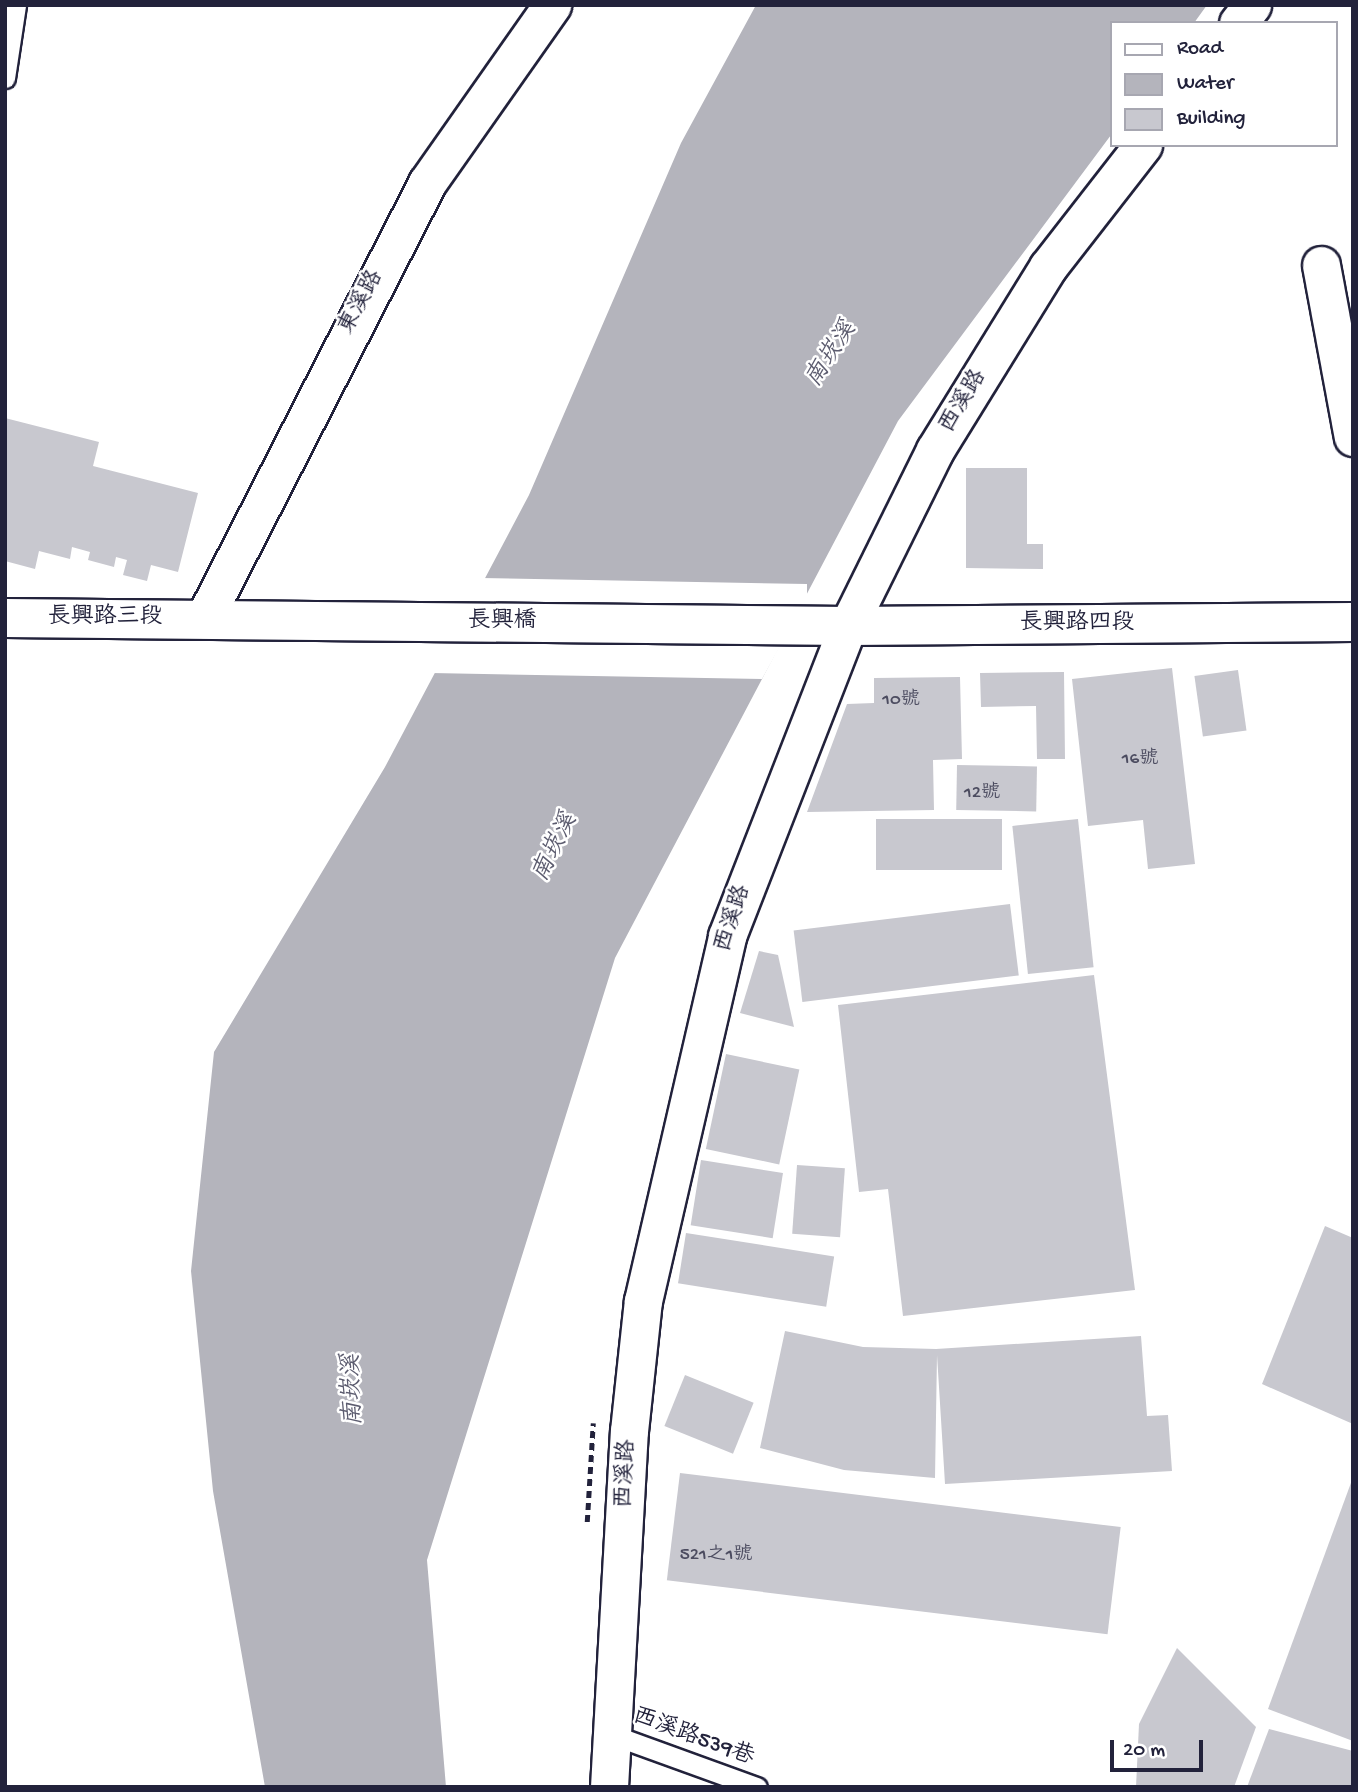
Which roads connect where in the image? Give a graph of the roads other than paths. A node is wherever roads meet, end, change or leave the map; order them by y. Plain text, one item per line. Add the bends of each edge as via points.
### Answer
1 (16, 5) edge
2 (552, 5) edge
3 (1252, 5) edge
4 (1240, 21) edge
5 (5, 78) edge
6 (1141, 147) edge
7 (1321, 265) dead end
8 (1353, 437) edge
9 (5, 618) edge
10 (204, 618) junction
11 (1353, 622) edge
12 (801, 625) joint
13 (848, 626) junction
14 (613, 1735) junction
15 (609, 1787) edge
16 (757, 1787) edge

1 - 5 lane
2 - 10 street, 東溪路 via 426,183
3 - 4 street
6 - 13 street, 西溪路 via 1048,267 970,389
7 - 8 street
9 - 10 street, 長興路三段
10 - 12 street, 長興橋
11 - 13 street, 長興路四段
12 - 13 street, 長興路四段
13 - 14 street, 西溪路 via 727,936 643,1301 629,1432
14 - 15 street, 西溪路
14 - 16 lane, 西溪路539巷

